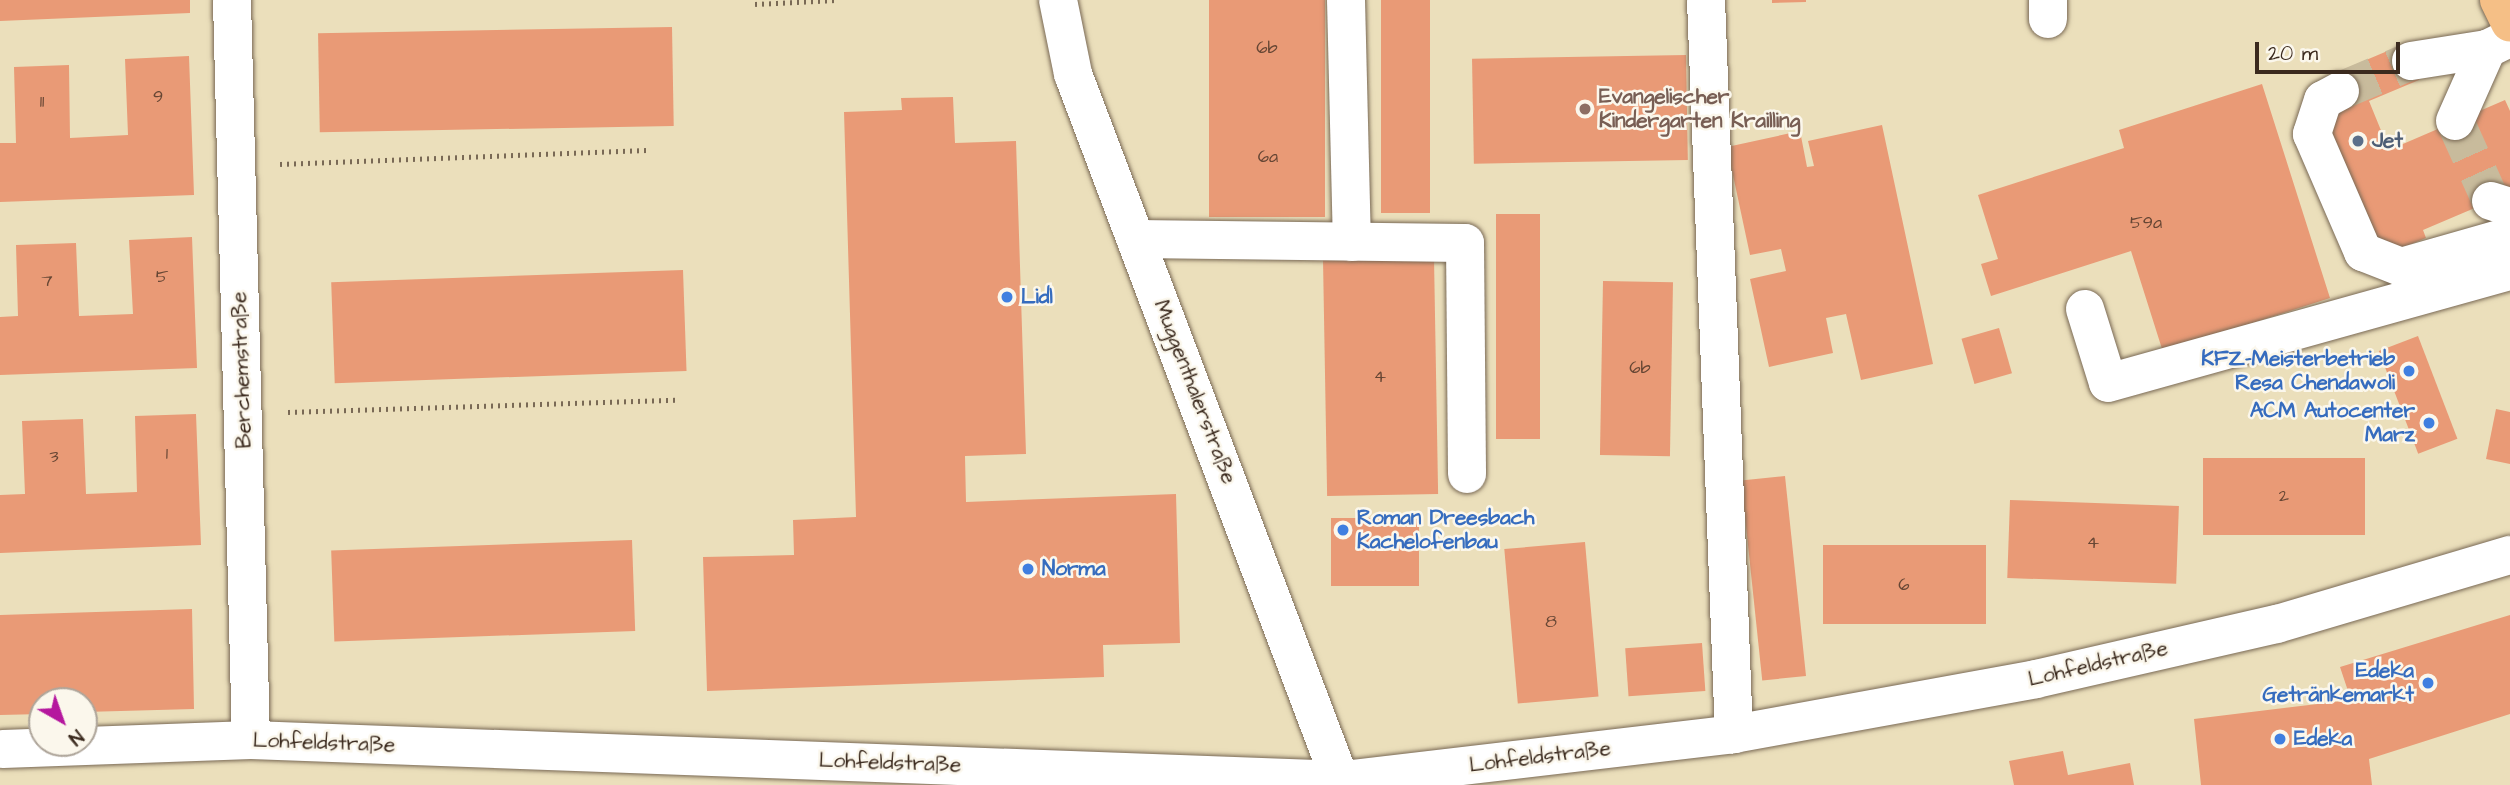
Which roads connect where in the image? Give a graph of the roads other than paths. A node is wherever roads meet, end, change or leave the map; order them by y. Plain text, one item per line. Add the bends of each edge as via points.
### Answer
1 (232, 0) edge
2 (1058, 0) edge
3 (1346, 0) edge
4 (1706, 0) edge
5 (2499, 0) edge
6 (2502, 37) edge
7 (2411, 61) tunnel mouth
8 (2340, 92) tunnel mouth
9 (2455, 121) dead end
10 (2510, 236) edge
11 (1136, 239) junction
12 (1352, 242) junction
13 (2510, 271) edge
14 (2085, 309) dead end
15 (1467, 474) dead end
16 (2510, 555) edge
17 (1734, 734) junction
18 (251, 740) junction
19 (3, 749) dead end
20 (1343, 783) edge

1 - 18 street, Berchemstraße
2 - 11 street, Muggenthalerstraße via 1073,74
3 - 12 street
4 - 17 street
5 - 6 main road
6 - 7 street
6 - 9 street
8 - 10 street via 2323,100 2312,134 2363,252 2401,267
11 - 12 street
11 - 20 street, Muggenthalerstraße
12 - 15 street via 1465,243
13 - 14 street via 2108,383
16 - 17 street, Lohfeldstraße via 2277,624 2036,679
17 - 20 street, Lohfeldstraße
18 - 19 street, Lohfeldstraße
18 - 20 street, Lohfeldstraße

